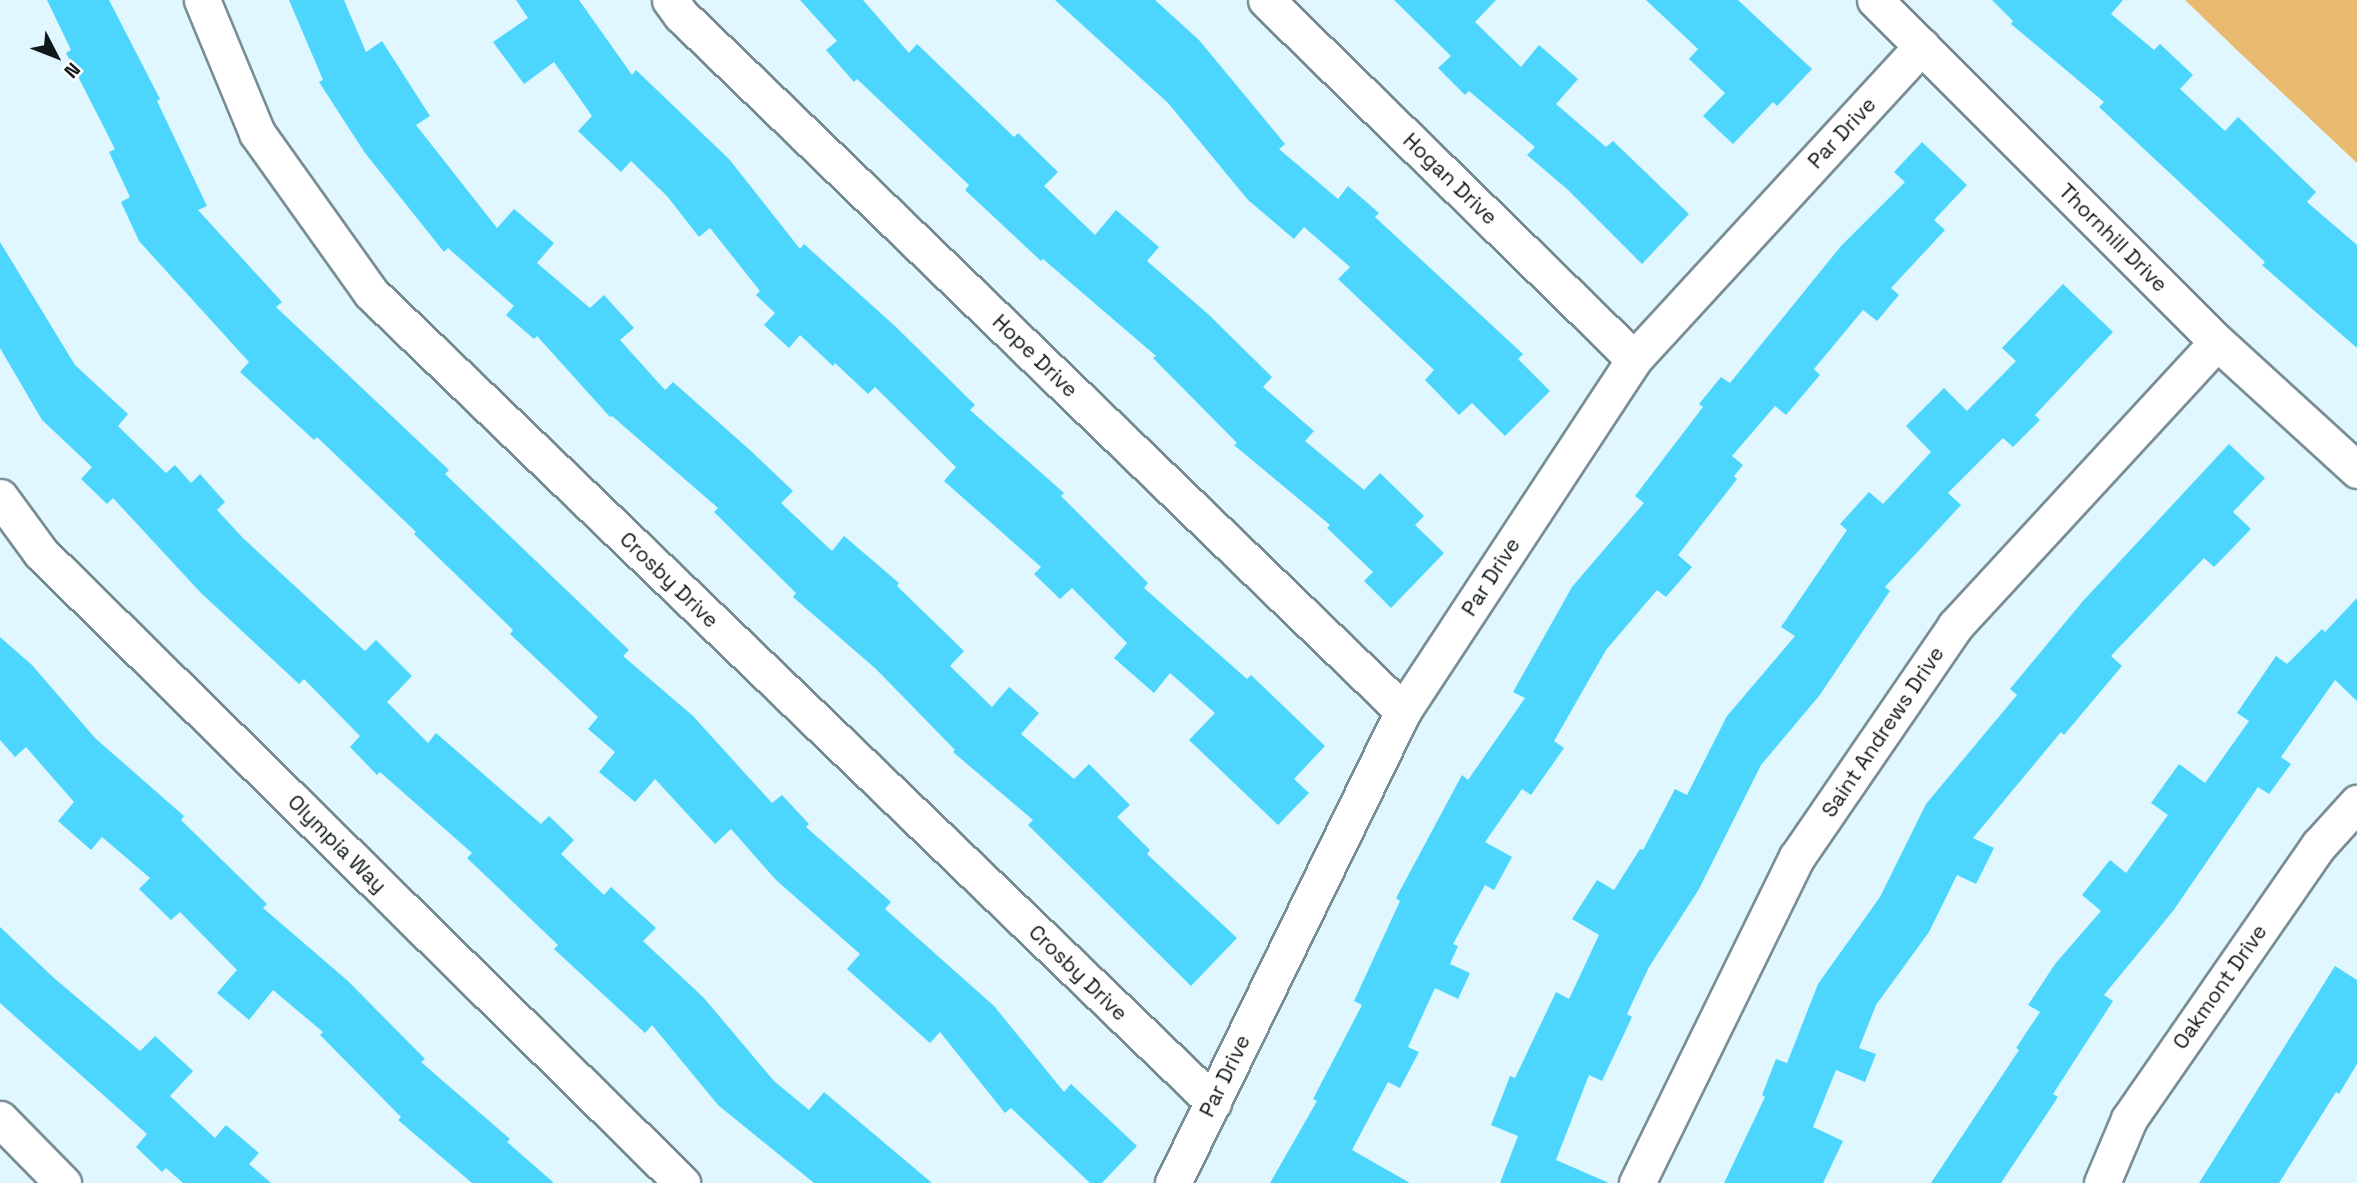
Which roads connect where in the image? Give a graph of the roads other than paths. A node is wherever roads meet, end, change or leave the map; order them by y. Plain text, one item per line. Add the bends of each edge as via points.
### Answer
1 (202, 0) edge
2 (670, 0) edge
3 (1266, 0) edge
4 (1875, 0) edge
5 (1922, 46) junction
6 (2217, 342) junction
7 (1634, 359) junction
8 (2357, 470) edge
9 (0, 497) edge
10 (1403, 711) junction
11 (2357, 803) edge
12 (1213, 1102) junction
13 (0, 1119) edge
14 (63, 1183) edge
15 (682, 1183) edge
16 (1173, 1183) edge
17 (1637, 1183) edge
18 (2102, 1183) edge

1 - 12 street, Crosby Drive via 257,133 372,293
2 - 10 street, Hope Drive
3 - 7 street, Hogan Drive
4 - 5 street, Thornhill Drive
5 - 6 street, Thornhill Drive
5 - 7 street, Par Drive
6 - 8 street, Thornhill Drive
6 - 17 street, Saint Andrews Drive via 1955,626 1797,857
7 - 10 street, Par Drive
9 - 15 street, Olympia Way via 41,553
10 - 12 street, Par Drive
11 - 18 street, Oakmont Drive via 2319,845 2129,1119
12 - 16 street, Par Drive
13 - 14 street

